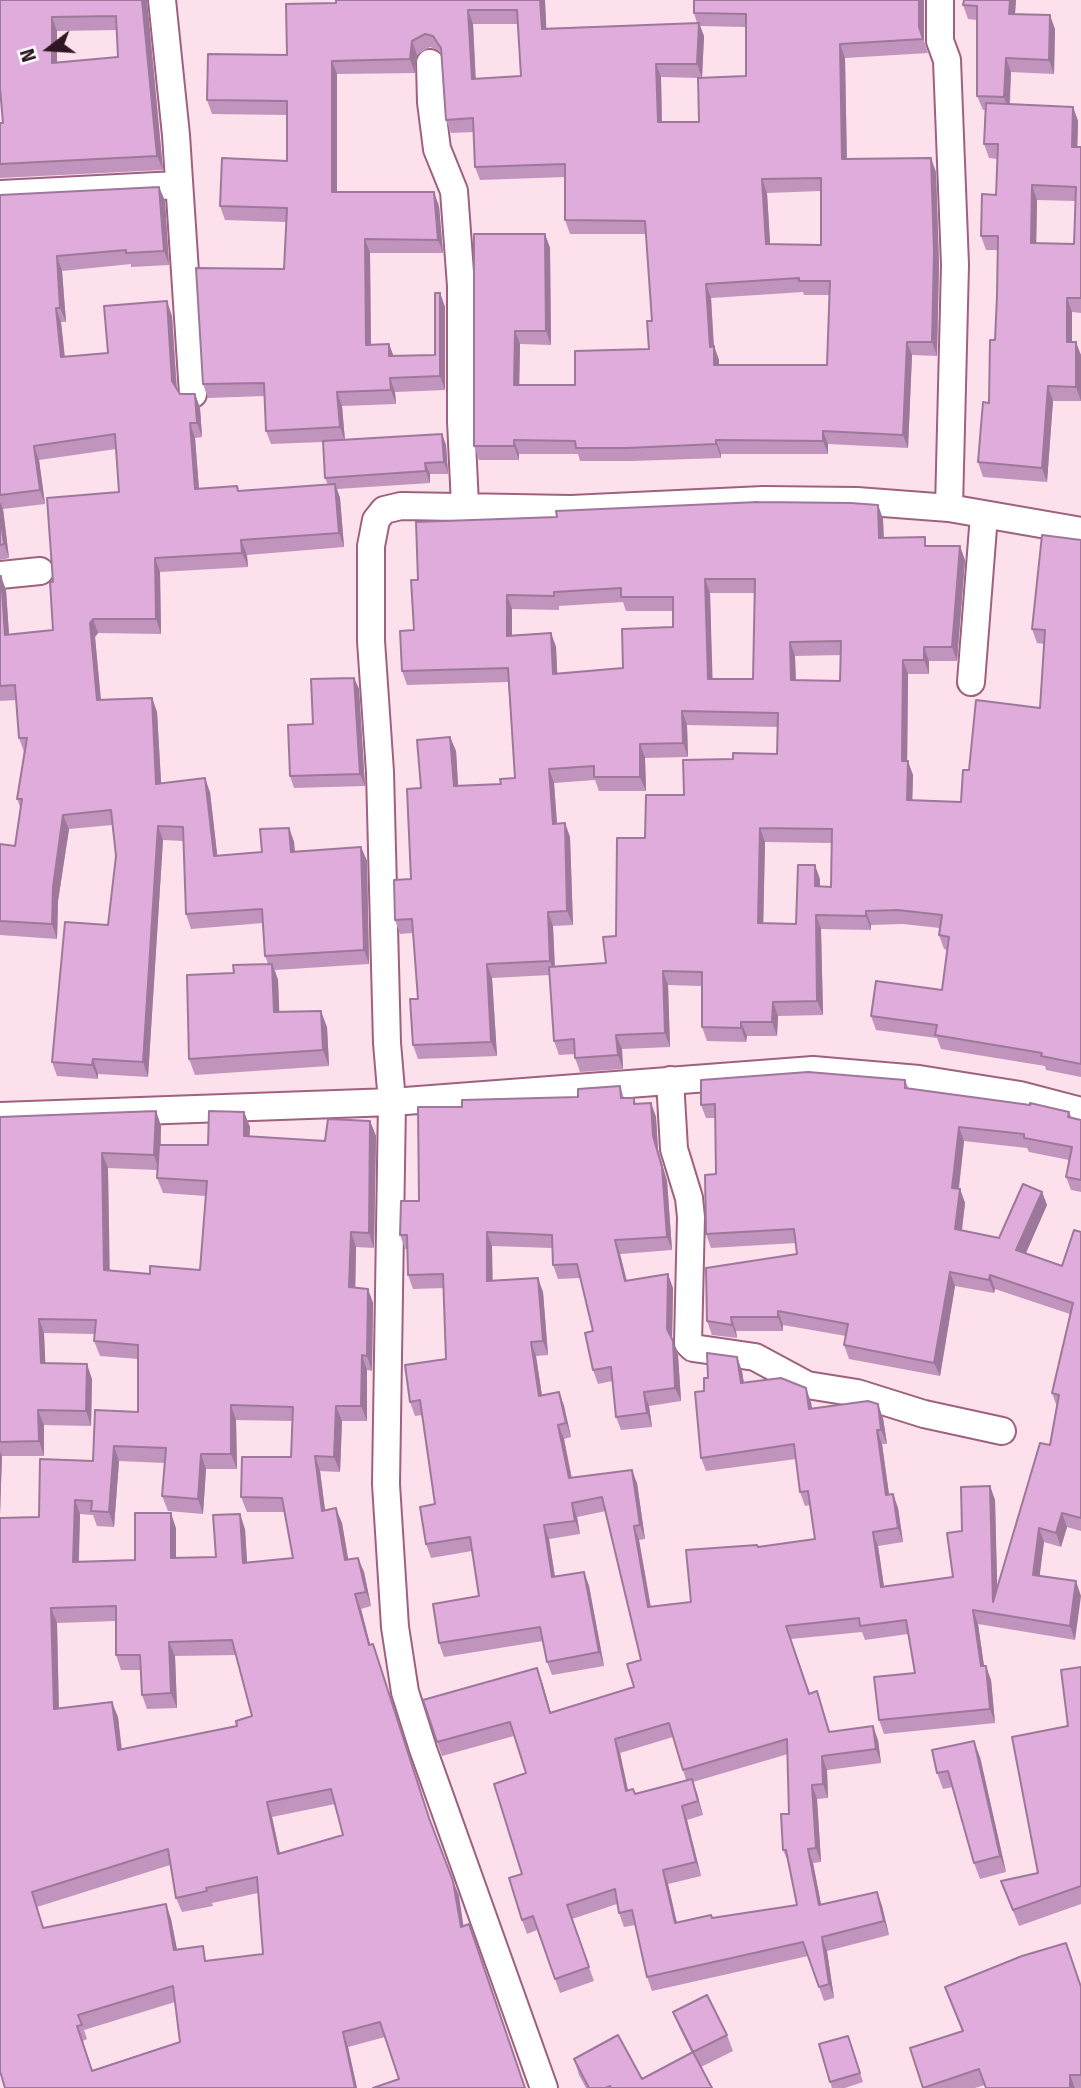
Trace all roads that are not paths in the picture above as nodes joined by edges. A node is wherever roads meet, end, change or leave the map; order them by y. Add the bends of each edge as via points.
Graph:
1 (162, 0) edge
2 (940, 0) edge
3 (430, 63) dead end
4 (177, 185) junction
5 (0, 194) edge
6 (193, 394) edge
7 (465, 505) junction
8 (949, 508) junction
9 (984, 515) junction
10 (1081, 531) edge
11 (40, 571) dead end
12 (0, 575) edge
13 (971, 682) dead end
14 (670, 1080) junction
15 (392, 1102) junction
16 (1081, 1111) edge
17 (0, 1116) edge
18 (1002, 1431) dead end
19 (544, 2088) edge

1 - 4 street
2 - 8 street via 940,41 947,60 955,265
3 - 7 street via 437,149 454,191 461,286
4 - 5 street
4 - 6 street
7 - 8 street via 571,509 763,499
7 - 15 street via 384,510 376,520 371,546 371,642
8 - 9 street
9 - 10 street
9 - 13 street
11 - 12 street
14 - 15 street
14 - 16 street via 813,1070 919,1079 1020,1095
14 - 18 street via 674,1149 691,1217 688,1343 698,1351 755,1357 807,1385 857,1393
15 - 17 street
15 - 19 street via 386,1484 403,1679 423,1749

